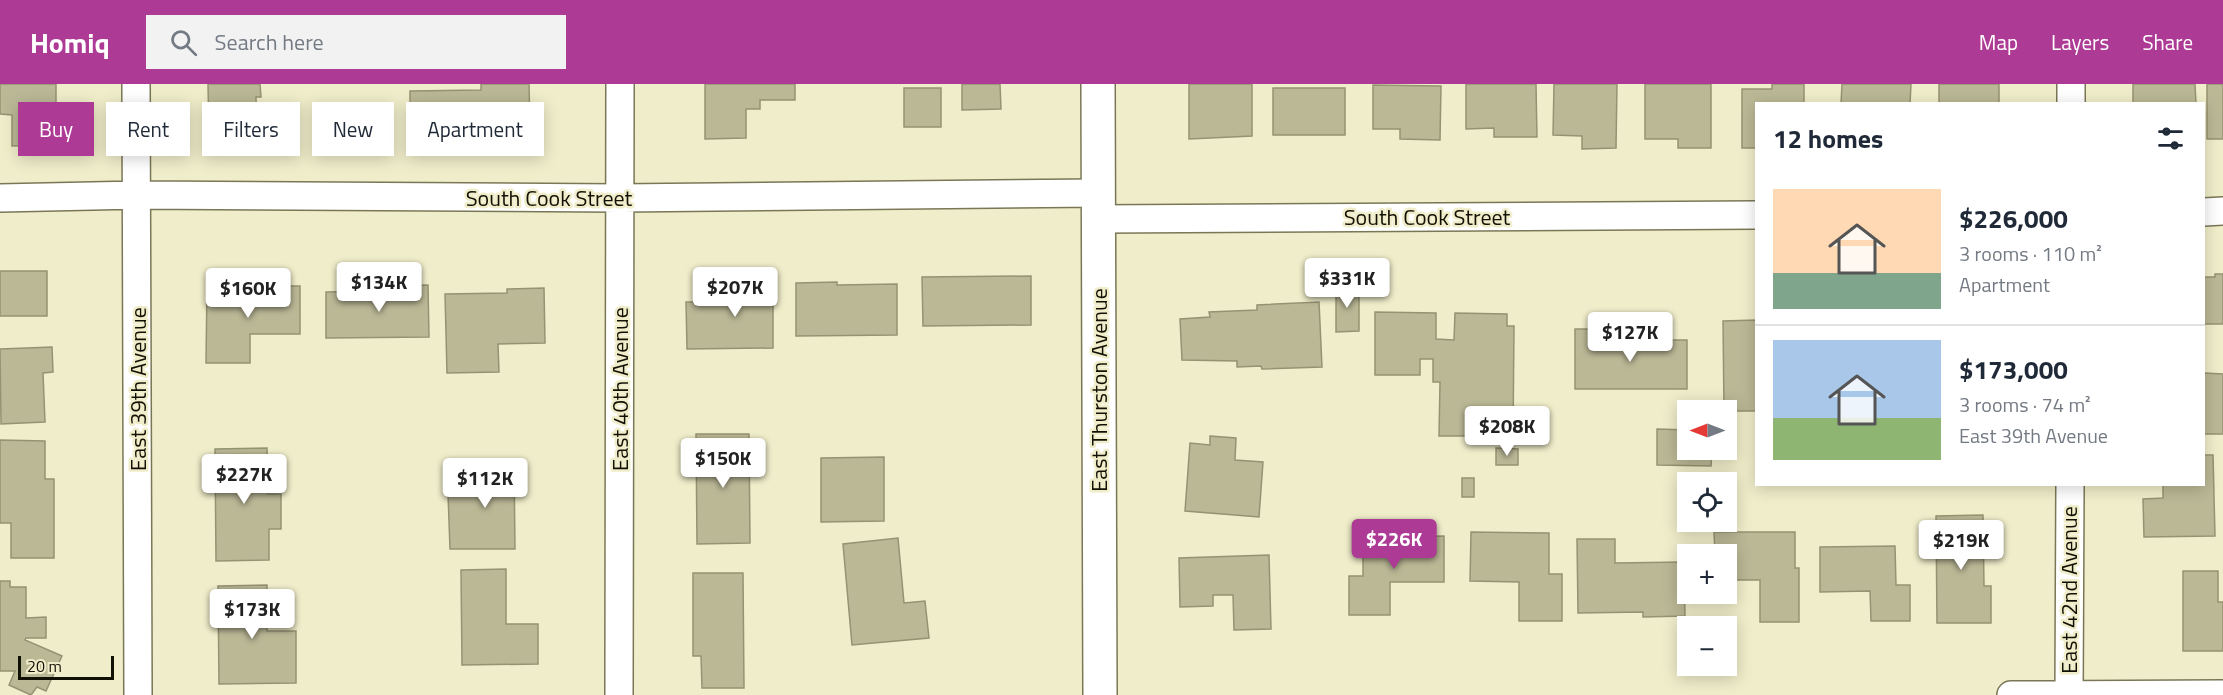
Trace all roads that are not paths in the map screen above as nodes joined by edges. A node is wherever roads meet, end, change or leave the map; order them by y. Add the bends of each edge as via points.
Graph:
1 (136, 84) edge
2 (620, 84) edge
3 (1098, 84) edge
4 (2071, 84) edge
5 (2072, 102) edge
6 (138, 195) junction
7 (0, 198) edge
8 (621, 198) junction
9 (1098, 206) junction
10 (2205, 212) edge
11 (2223, 212) edge
12 (1755, 215) edge
13 (2070, 486) edge
14 (2223, 694) edge
15 (138, 695) edge
16 (619, 695) edge
17 (1100, 695) edge
18 (2011, 695) edge
19 (2068, 695) edge

1 - 6 street, East 39th Avenue
2 - 8 street, East 40th Avenue
3 - 9 street, East Thurston Avenue
4 - 5 street
6 - 7 street, South Cook Street
6 - 8 street, South Cook Street
6 - 15 street, East 39th Avenue
8 - 9 street, South Cook Street
8 - 16 street, East 40th Avenue
9 - 12 street, South Cook Street
9 - 17 street, East Thurston Avenue
10 - 11 street
13 - 19 street, East 42nd Avenue
14 - 19 street
18 - 19 street

